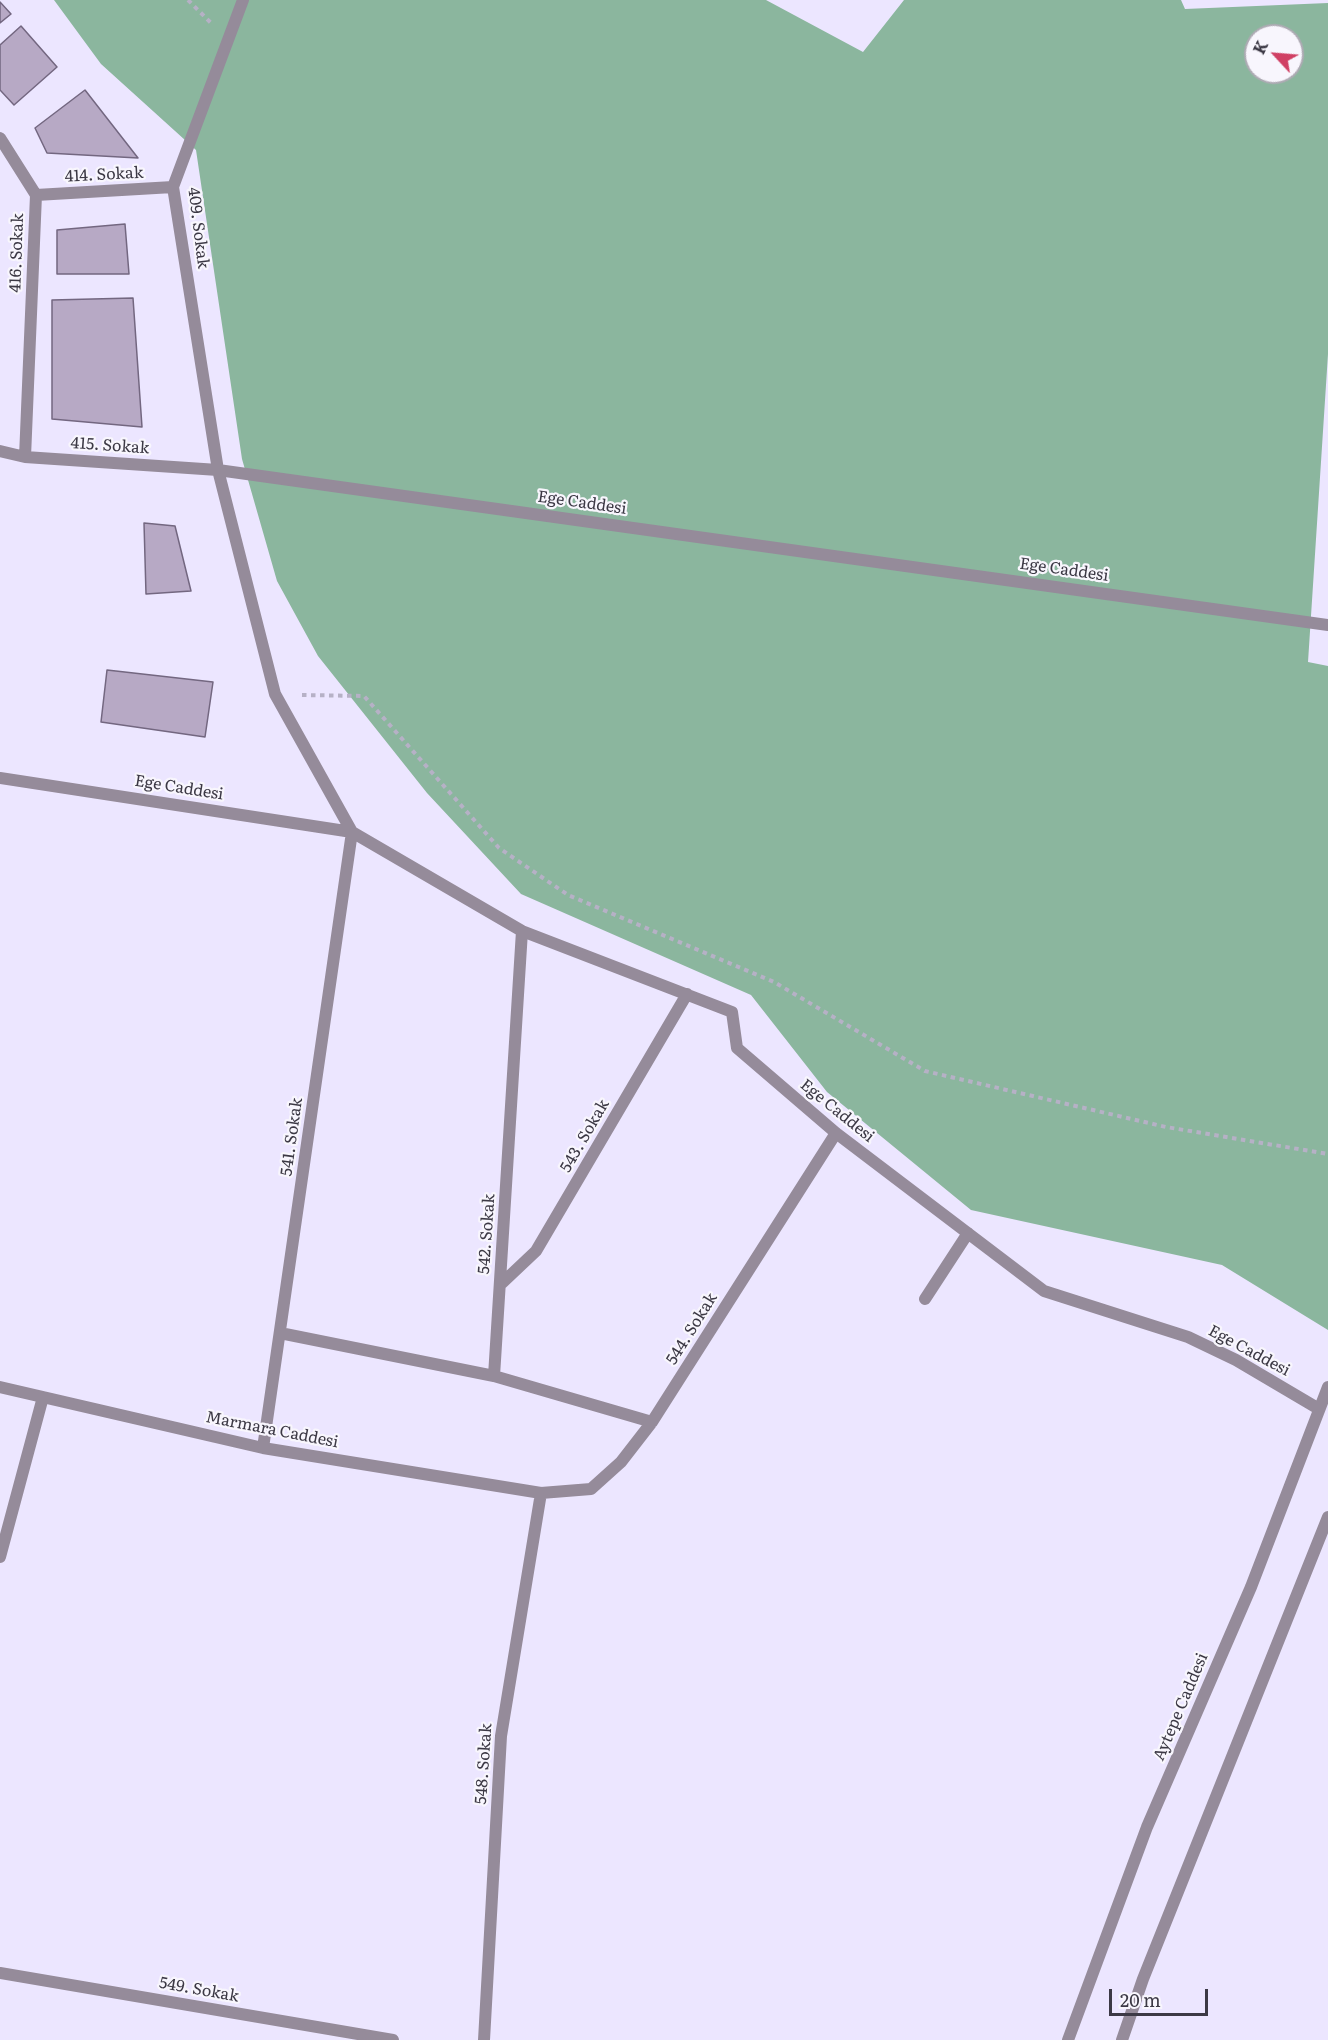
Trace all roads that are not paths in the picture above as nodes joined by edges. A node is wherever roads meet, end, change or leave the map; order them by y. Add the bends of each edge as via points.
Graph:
1 (243, 0) edge
2 (0, 138) edge
3 (173, 187) junction
4 (36, 195) junction
5 (0, 452) edge
6 (25, 457) junction
7 (218, 470) junction
8 (1328, 625) edge
9 (0, 778) edge
10 (352, 832) junction
11 (522, 931) junction
12 (687, 994) junction
13 (836, 1133) junction
14 (968, 1233) junction
15 (500, 1285) junction
16 (925, 1299) dead end
17 (280, 1333) junction
18 (494, 1376) junction
19 (0, 1387) edge
20 (1328, 1387) edge
21 (43, 1397) junction
22 (1319, 1409) junction
23 (652, 1422) junction
24 (263, 1448) junction
25 (541, 1493) junction
26 (1328, 1517) edge
27 (0, 1557) edge
28 (0, 1973) edge
29 (393, 2040) edge
30 (484, 2040) edge
31 (1068, 2040) edge
32 (1122, 2040) edge

1 - 3 street, 409. Sokak
2 - 4 street
3 - 4 street, 414. Sokak
3 - 7 street, 409. Sokak
4 - 6 street, 416. Sokak
5 - 6 street, 415. Sokak
6 - 7 street, 415. Sokak
7 - 8 street, Ege Caddesi
7 - 10 street via 275,694
9 - 10 street, Ege Caddesi
10 - 11 street, Ege Caddesi
10 - 17 street, 541. Sokak
11 - 12 street, Ege Caddesi
11 - 15 street, 542. Sokak
12 - 13 street, Ege Caddesi via 732,1012 737,1048
12 - 15 street, 543. Sokak via 536,1251
13 - 14 street, Ege Caddesi
13 - 23 street, 544. Sokak
14 - 16 street
14 - 22 street, Ege Caddesi via 1044,1291 1188,1337
15 - 18 street, 542. Sokak
17 - 18 street
17 - 24 street, 541. Sokak
18 - 23 street
19 - 21 street, Marmara Caddesi
20 - 22 street, Aytepe Caddesi
21 - 24 street, Marmara Caddesi
21 - 27 street
22 - 31 street, Aytepe Caddesi via 1251,1587 1147,1827
23 - 25 street, 544. Sokak via 621,1462 591,1489
24 - 25 street, Marmara Caddesi
25 - 30 street, 548. Sokak via 501,1736
26 - 32 street
28 - 29 street, 549. Sokak

